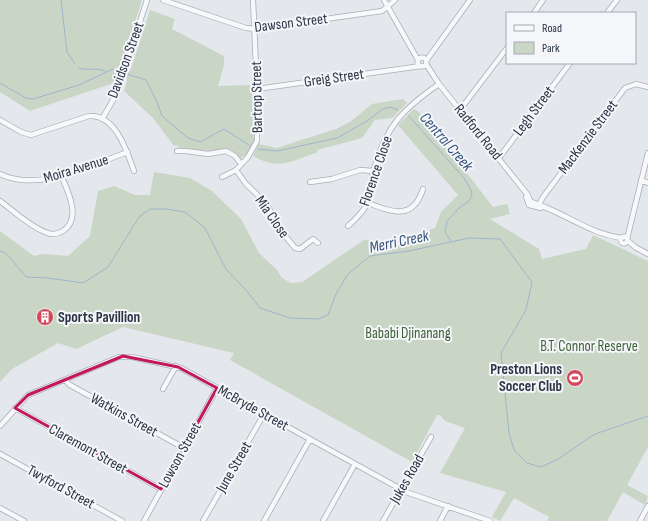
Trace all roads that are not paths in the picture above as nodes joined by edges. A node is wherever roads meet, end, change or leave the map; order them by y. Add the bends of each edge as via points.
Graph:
1 (147, 0) edge
2 (163, 0) edge
3 (253, 0) edge
4 (384, 0) edge
5 (395, 0) edge
6 (470, 0) edge
7 (543, 0) edge
8 (617, 0) edge
9 (388, 7) junction
10 (535, 12) edge
11 (608, 12) edge
12 (255, 29) junction
13 (506, 49) edge
14 (422, 62) junction
15 (569, 64) edge
16 (439, 84) junction
17 (648, 87) edge
18 (257, 89) junction
19 (460, 110) junction
20 (102, 119) junction
21 (0, 120) edge
22 (177, 151) dead end
23 (128, 152) junction
24 (648, 153) edge
25 (499, 158) junction
26 (241, 164) junction
27 (236, 170) junction
28 (134, 171) dead end
29 (374, 171) junction
30 (61, 175) junction
31 (1, 176) edge
32 (222, 177) dead end
33 (641, 180) junction
34 (310, 182) dead end
35 (648, 183) edge
36 (422, 188) dead end
37 (0, 201) edge
38 (368, 203) junction
39 (539, 206) junction
40 (348, 226) dead end
41 (624, 240) junction
42 (318, 243) dead end
43 (648, 254) edge
44 (176, 366) junction
45 (65, 380) junction
46 (217, 388) junction
47 (163, 389) dead end
48 (15, 408) junction
49 (264, 414) junction
50 (0, 426) edge
51 (431, 437) dead end
52 (310, 439) junction
53 (184, 448) junction
54 (0, 454) edge
55 (355, 464) junction
56 (161, 489) junction
57 (401, 489) junction
58 (448, 506) junction
59 (648, 506) edge
60 (0, 508) edge
61 (24, 521) edge
62 (122, 521) edge
63 (144, 521) edge
64 (203, 521) edge
65 (264, 521) edge
66 (323, 521) edge
67 (383, 521) edge
68 (440, 521) edge
69 (490, 521) edge
70 (640, 521) edge

1 - 20 street, Davidson Street via 116,95
2 - 12 street, Dawson Street
3 - 12 street, Bartrop Street
4 - 9 street, Radford Road
5 - 9 street, Dawson Street
6 - 14 street
7 - 10 street
8 - 11 street
9 - 12 street, Dawson Street via 382,11
9 - 14 street, Radford Road
12 - 18 street, Bartrop Street
13 - 19 street
14 - 16 street, Radford Road
14 - 18 street, Greig Street via 410,68
15 - 25 street, Legh Street
16 - 19 street, Radford Road
16 - 29 street, Florence Close via 398,117 384,142
17 - 39 street, MacKenzie Street via 636,84 625,88 543,197
18 - 26 street, Bartrop Street via 257,141
19 - 25 street, Radford Road
20 - 21 street via 89,116 31,135
20 - 23 street via 113,128
22 - 26 street via 208,154 226,151 235,156
23 - 28 street
23 - 30 street, Moira Avenue
24 - 33 street
25 - 39 street, Radford Road via 531,202
26 - 27 street, Bartrop Street
27 - 32 street, Bartrop Street
27 - 42 street, Mia Close via 265,202 282,232 295,248 300,249 313,238
29 - 34 street via 360,170 332,179
29 - 38 street, Florence Close
30 - 31 street, Moira Avenue via 31,181
30 - 37 street via 73,212 71,221 61,232 52,234 40,230
33 - 35 street
33 - 41 street
36 - 38 street via 417,202 402,212 388,211
38 - 40 street, Florence Close
39 - 41 street, Radford Road
41 - 43 street
44 - 45 street, McBryde Street via 123,356
44 - 46 street, McBryde Street
44 - 47 street
45 - 48 street, McBryde Street via 28,395
45 - 53 street, Watkins Street
46 - 49 street, McBryde Street
46 - 53 street, Lowson Street
48 - 50 street, McBryde Street
48 - 56 street, Claremont Street
49 - 52 street, McBryde Street
49 - 64 street, June Street
51 - 57 street, Jukes Road
52 - 55 street, McBryde Street
52 - 65 street
53 - 56 street, Lowson Street
54 - 62 street, Twyford Street
55 - 57 street, McBryde Street
55 - 66 street
56 - 63 street, Lowson Street
57 - 58 street, McBryde Street
57 - 67 street, Jukes Road
58 - 68 street
58 - 69 street, McBryde Street
59 - 70 street
60 - 61 street

